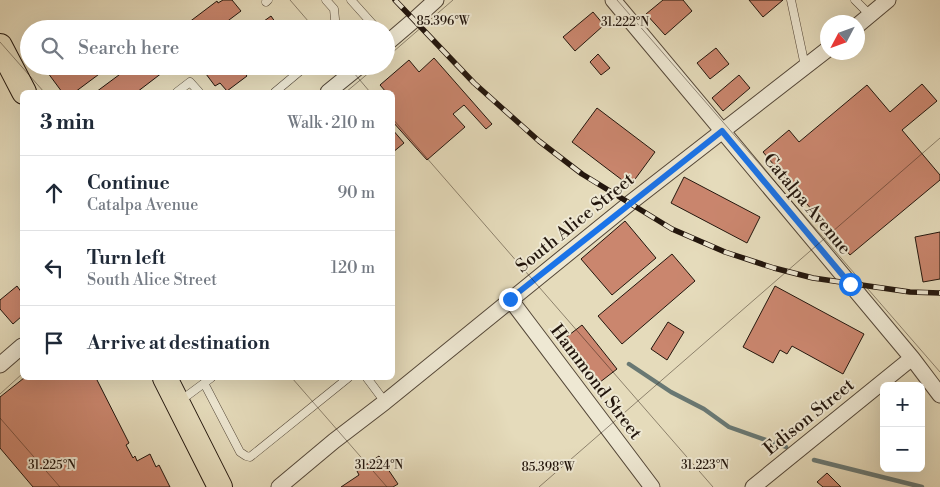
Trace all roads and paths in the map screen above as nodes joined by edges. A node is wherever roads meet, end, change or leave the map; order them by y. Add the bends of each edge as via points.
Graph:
1 (326, 0) edge
2 (351, 0) edge
3 (436, 0) edge
4 (613, 0) edge
5 (791, 0) edge
6 (855, 0) edge
7 (888, 0) edge
8 (870, 15) junction
9 (865, 19) edge
10 (335, 20) edge
11 (369, 20) edge
12 (395, 34) edge
13 (0, 46) edge
14 (820, 55) edge
15 (805, 67) junction
16 (295, 75) edge
17 (348, 75) edge
18 (23, 90) edge
19 (180, 90) edge
20 (197, 90) edge
21 (277, 90) edge
22 (330, 90) edge
23 (722, 131) junction
24 (510, 299) junction
25 (20, 348) edge
26 (912, 358) junction
27 (0, 365) edge
28 (166, 380) edge
29 (208, 380) edge
30 (346, 380) edge
31 (368, 380) edge
32 (204, 383) junction
33 (940, 395) edge
34 (385, 402) junction
35 (178, 403) junction
36 (220, 487) edge
37 (279, 487) edge
38 (652, 487) edge
39 (753, 487) edge

1 - 10 lane via 334,9
2 - 11 lane
3 - 12 street
4 - 23 street, Catalpa Avenue
5 - 15 lane
6 - 8 lane
7 - 8 street
8 - 9 street
13 - 18 main road
14 - 15 street, South Alice Street
15 - 23 street, South Alice Street
16 - 21 lane
17 - 22 street
19 - 20 lane via 190,82
23 - 24 street, South Alice Street
23 - 26 street, Catalpa Avenue
24 - 34 street, South Alice Street
24 - 38 street, Hammond Street
25 - 27 street
26 - 33 street, Catalpa Avenue
26 - 39 street, Edison Street
28 - 35 main road
29 - 32 lane
30 - 32 lane via 250,457 240,452
31 - 34 lane
32 - 35 lane
34 - 37 street, South Alice Street
35 - 36 main road

